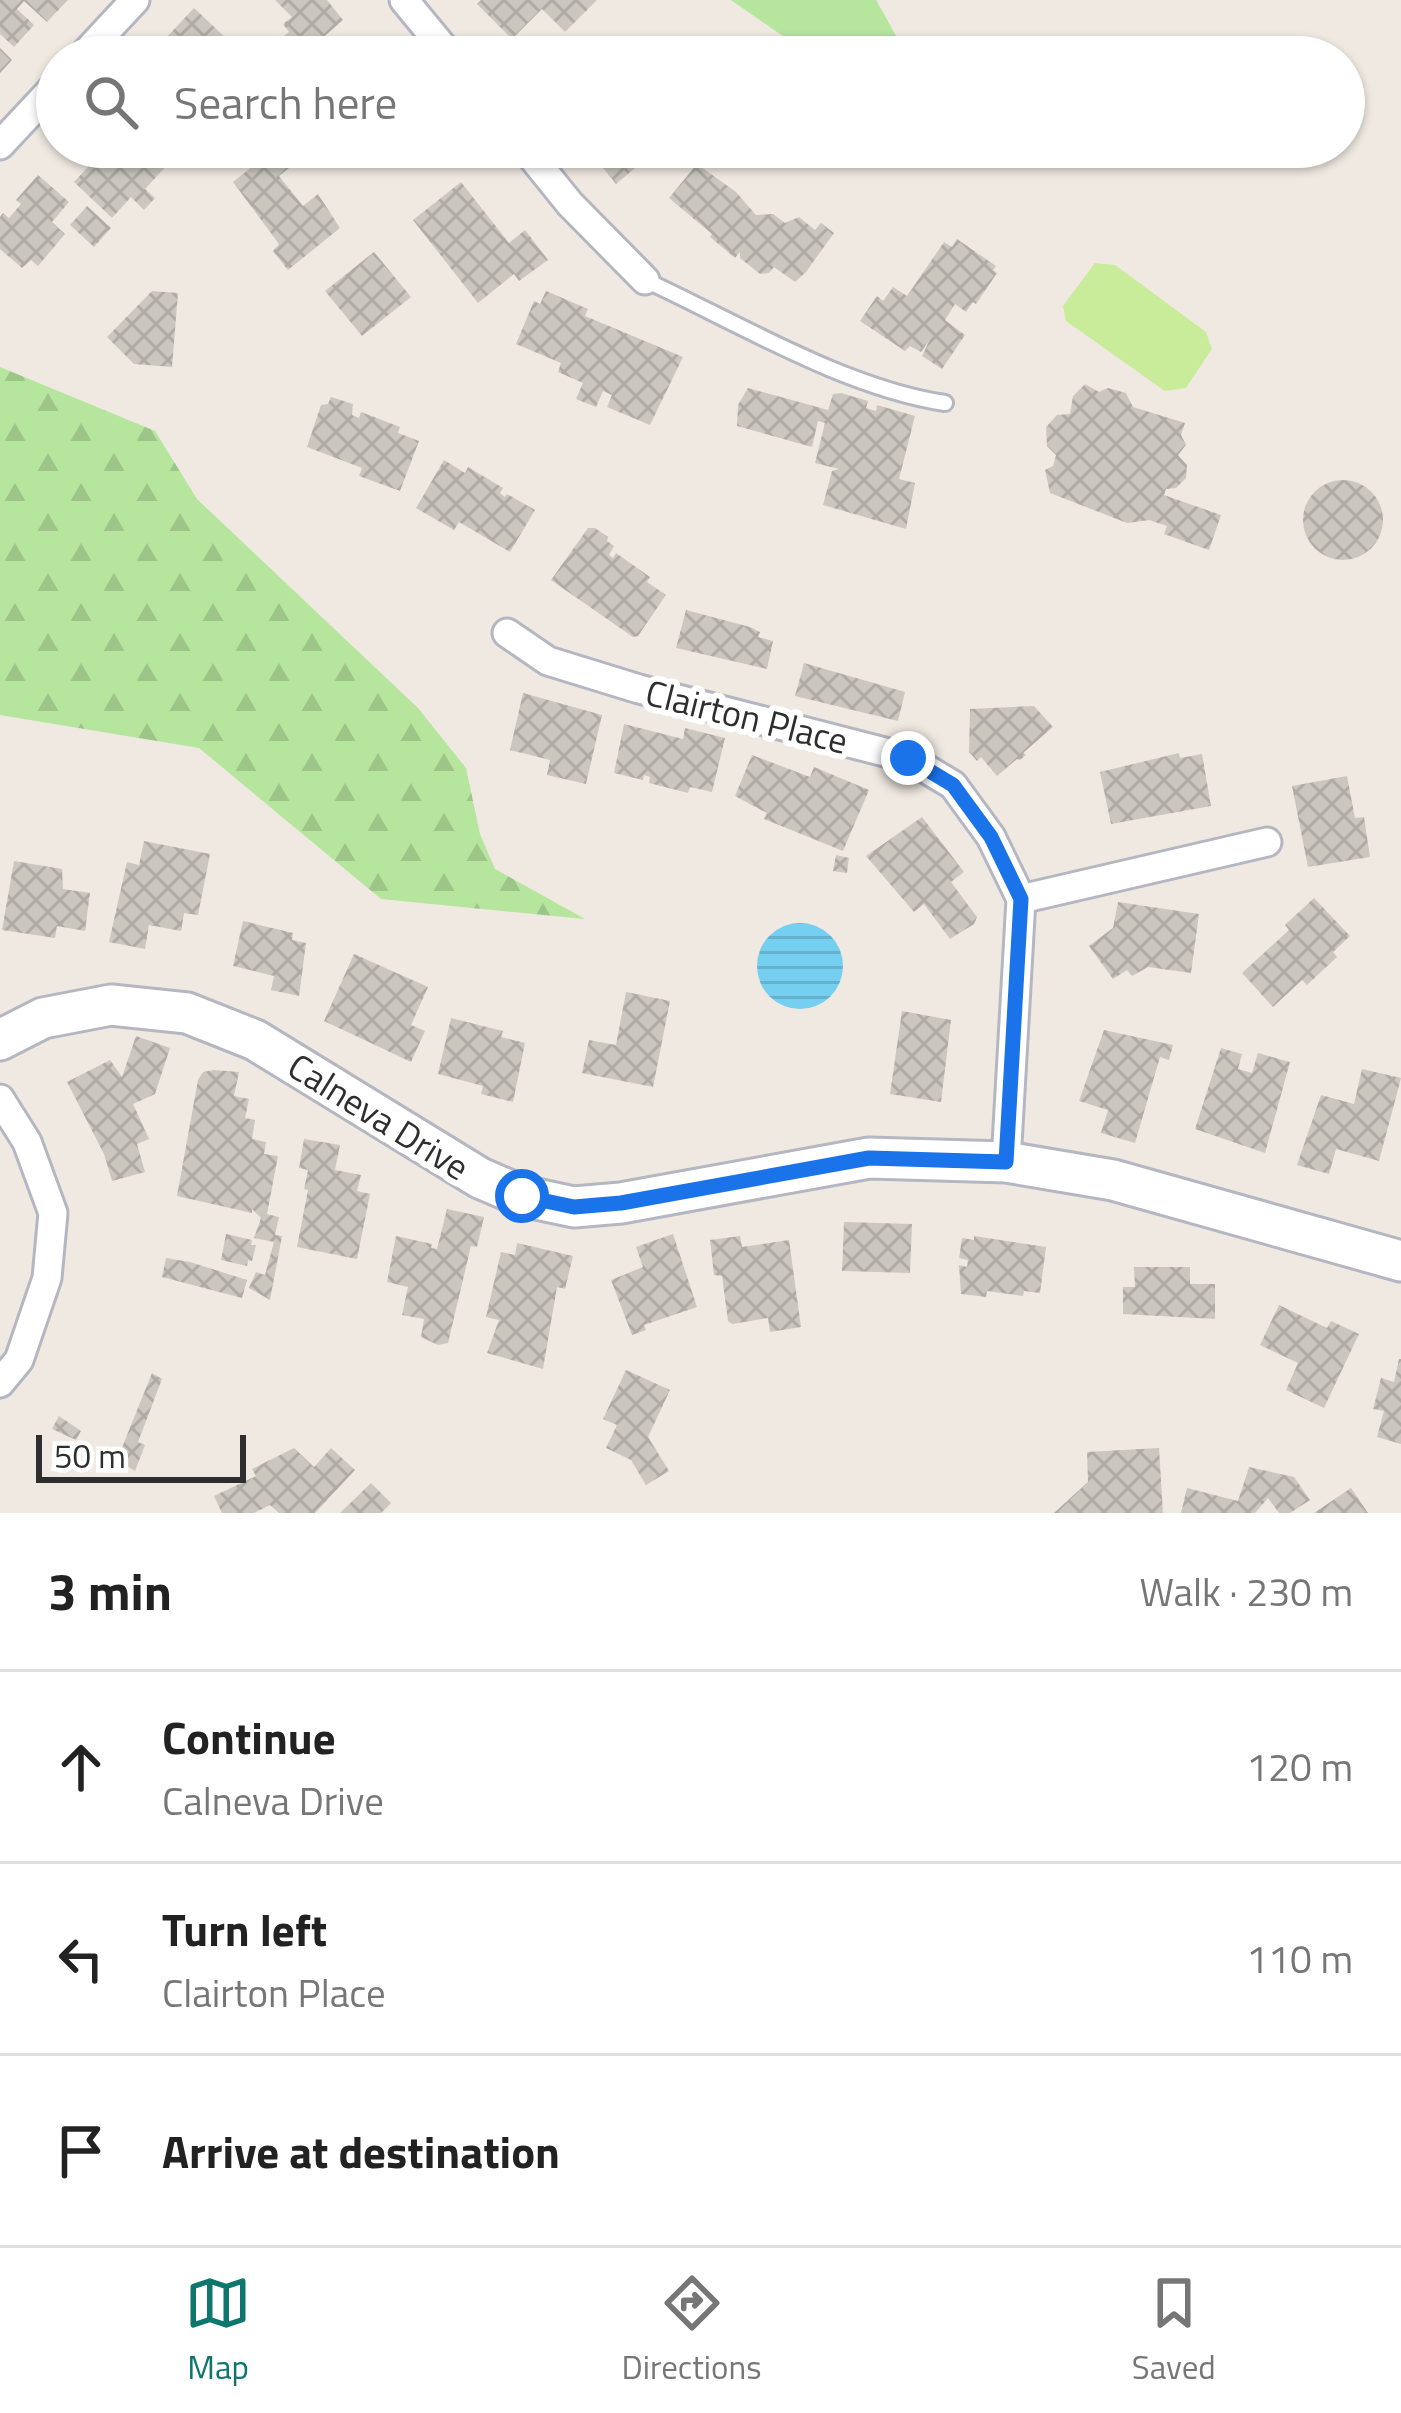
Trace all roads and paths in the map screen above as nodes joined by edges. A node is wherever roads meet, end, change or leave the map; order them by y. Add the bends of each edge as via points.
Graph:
1 (135, 0) edge
2 (404, 0) edge
3 (102, 36) edge
4 (434, 36) edge
5 (36, 106) edge
6 (0, 145) edge
7 (541, 168) edge
8 (645, 280) joint
9 (945, 403) dead end
10 (507, 633) dead end
11 (1267, 842) dead end
12 (1021, 899) junction
13 (0, 1040) edge
14 (0, 1099) edge
15 (1006, 1162) junction
16 (1401, 1261) edge
17 (0, 1383) edge

1 - 3 street
2 - 4 street
5 - 6 street
7 - 8 street
8 - 9 lane via 855,380
10 - 12 street, Clairton Place via 548,661 908,758 953,785
11 - 12 street
12 - 15 street, Clairton Place
13 - 15 main road, Calneva Drive via 43,1018 111,1005 188,1013 255,1040 480,1178 574,1207 869,1158
14 - 17 street via 27,1142 53,1213 47,1278 19,1360
15 - 16 main road, Calneva Drive via 1113,1180

